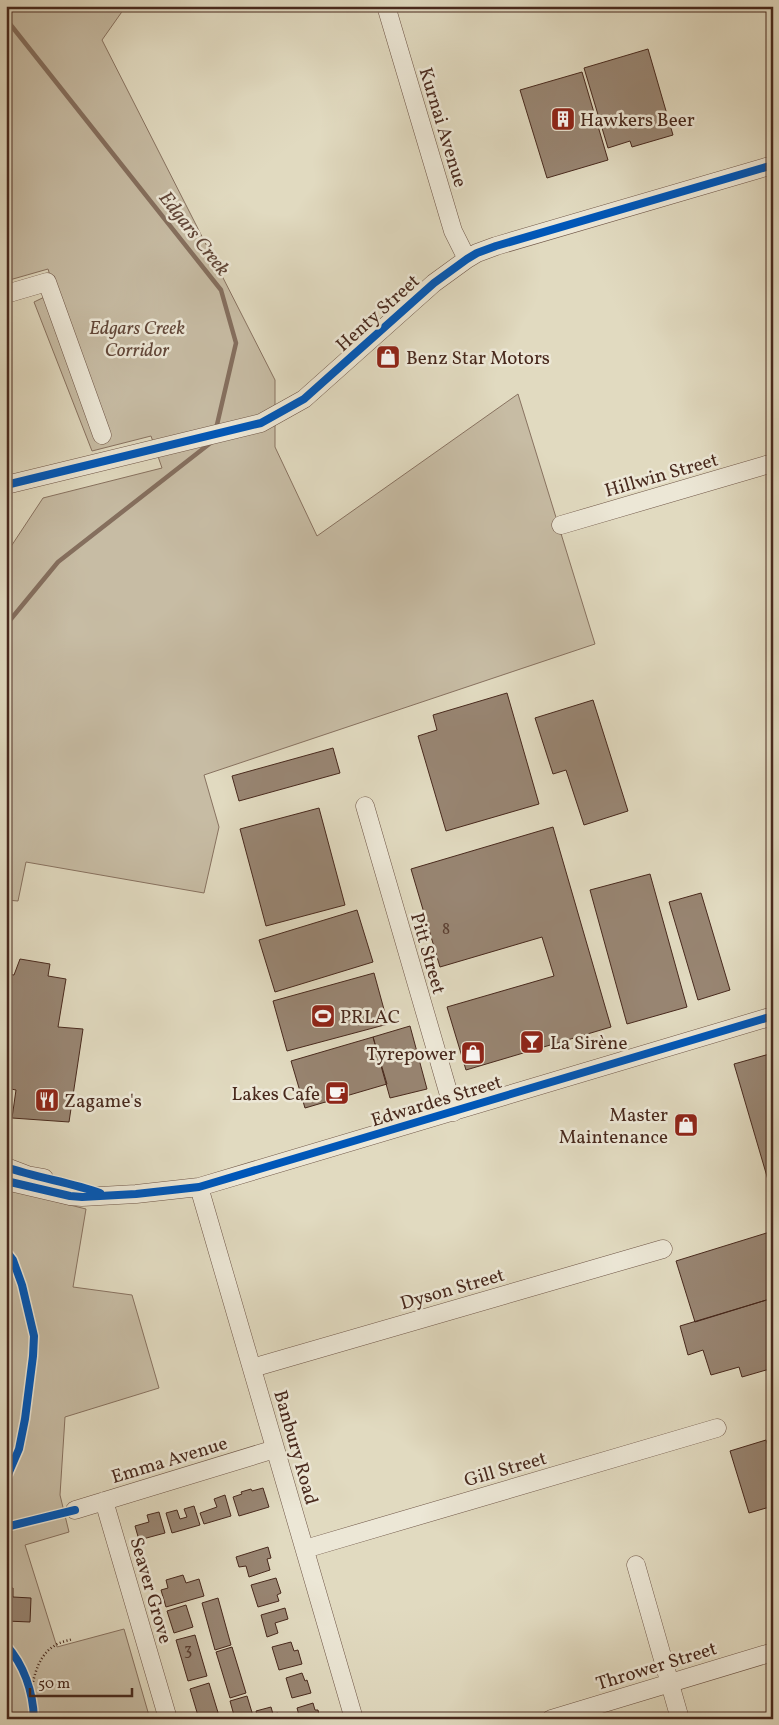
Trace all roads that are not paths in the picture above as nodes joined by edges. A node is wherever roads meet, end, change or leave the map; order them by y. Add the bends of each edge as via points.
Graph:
1 (386, 6) edge
2 (773, 165) edge
3 (468, 259) junction
4 (6, 294) edge
5 (102, 435) dead end
6 (773, 463) edge
7 (6, 485) edge
8 (560, 525) dead end
9 (365, 806) dead end
10 (773, 1016) edge
11 (454, 1112) junction
12 (6, 1167) edge
13 (6, 1181) edge
14 (199, 1187) junction
15 (105, 1195) junction
16 (663, 1249) dead end
17 (252, 1368) junction
18 (717, 1428) dead end
19 (275, 1449) junction
20 (104, 1501) junction
21 (75, 1510) dead end
22 (305, 1549) junction
23 (636, 1565) dead end
24 (773, 1652) edge
25 (669, 1683) junction
26 (168, 1719) edge
27 (354, 1719) edge
28 (551, 1719) edge
29 (680, 1719) edge

1 - 3 street, Kurnai Avenue via 453,231
2 - 3 street, Henty Street via 496,246
3 - 7 street, Henty Street via 403,309 304,399 261,423
4 - 5 street via 47,282
6 - 8 street, Hillwin Street
9 - 11 street, Pitt Street
10 - 11 street, Edwardes Street
11 - 14 street, Edwardes Street
12 - 15 street, Edwardes Street
13 - 15 street, Edwardes Street via 70,1196
14 - 15 street, Edwardes Street
14 - 17 street, Banbury Road
16 - 17 street, Dyson Street
17 - 19 street, Banbury Road
18 - 22 street, Gill Street
19 - 20 street, Emma Avenue
19 - 22 street, Banbury Road
20 - 21 street, Emma Avenue
20 - 26 street, Seaver Grove
22 - 27 street, Banbury Road
23 - 25 street
24 - 25 street, Thrower Street
25 - 28 street, Thrower Street
25 - 29 street

